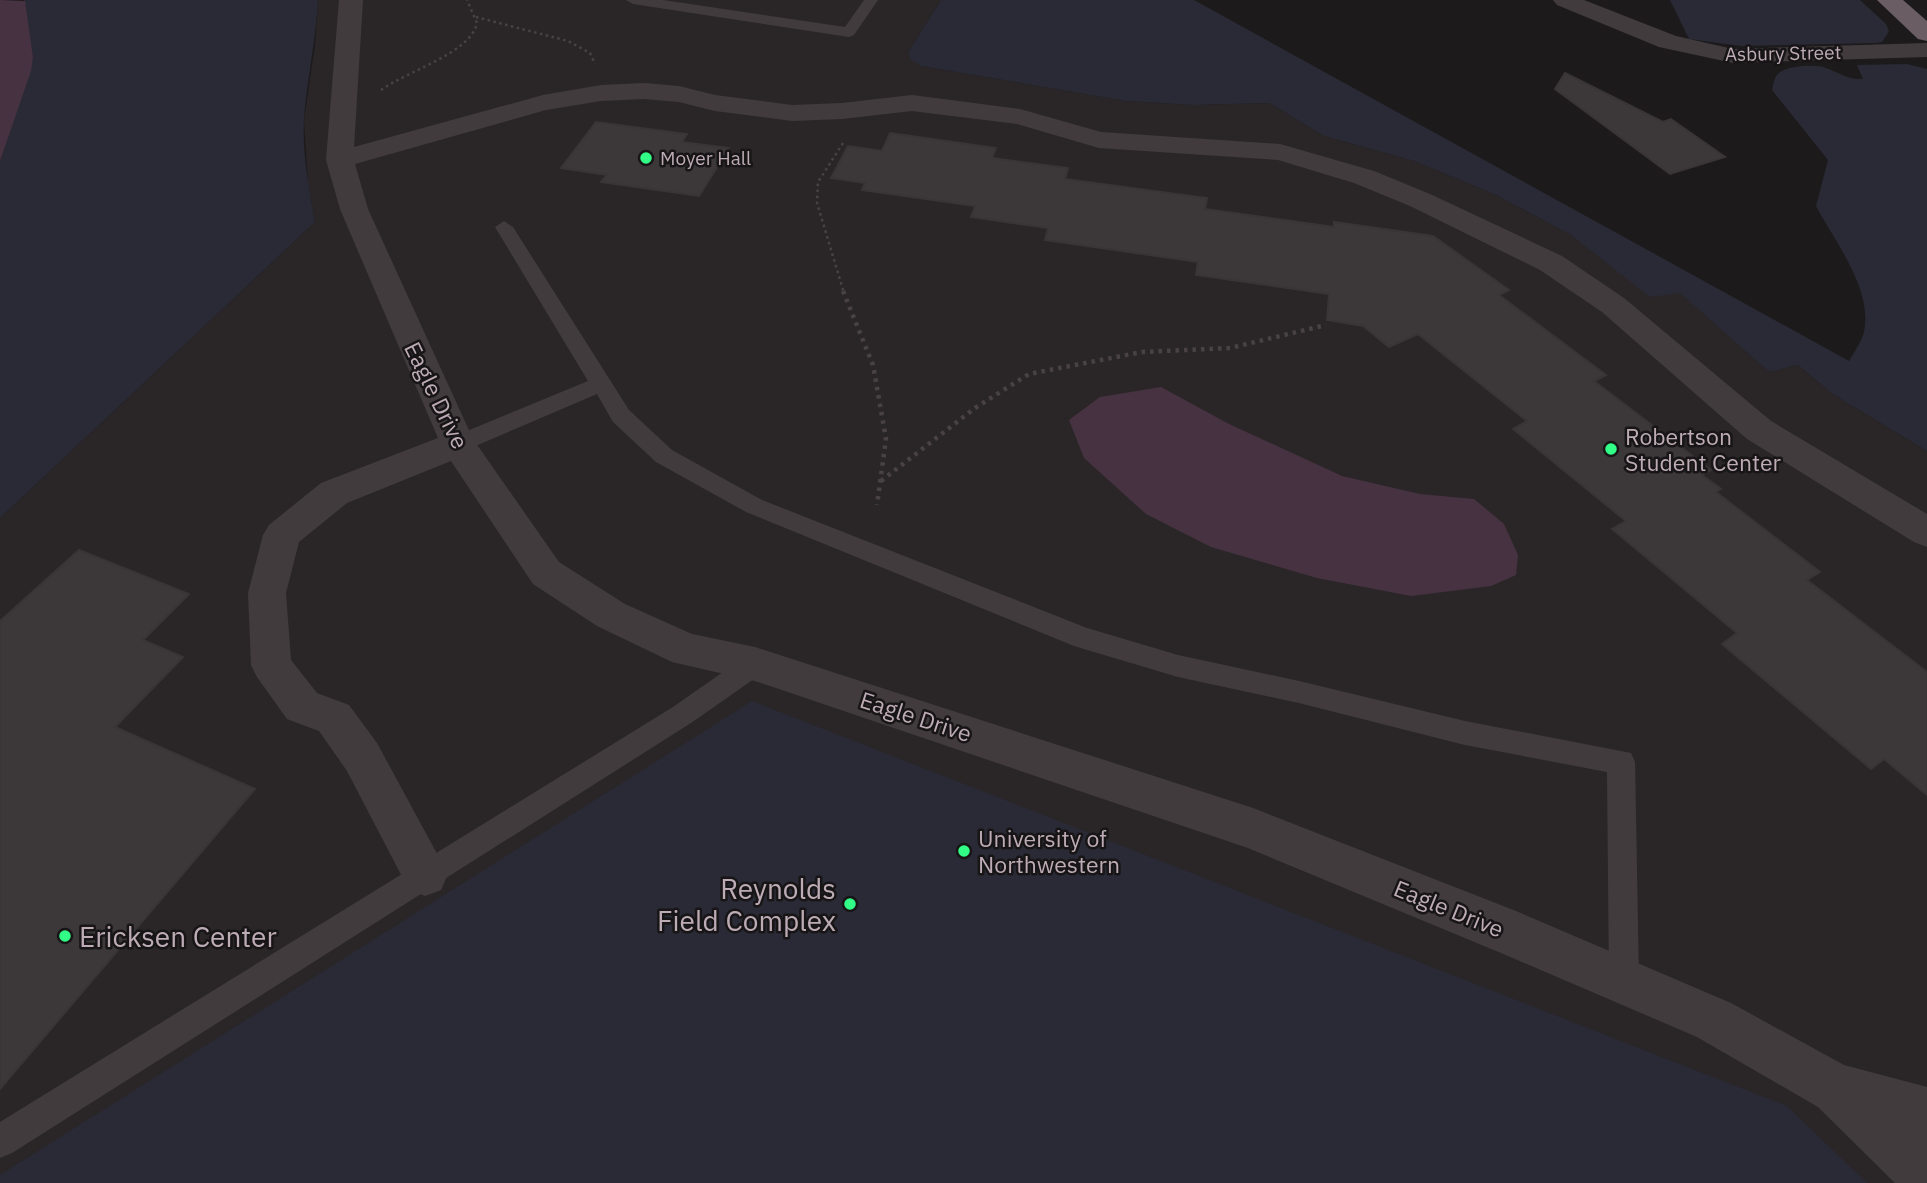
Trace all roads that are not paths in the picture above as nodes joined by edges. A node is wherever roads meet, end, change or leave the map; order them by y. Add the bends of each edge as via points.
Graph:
1 (633, 0) edge
2 (871, 0) edge
3 (1565, 0) edge
4 (1889, 0) edge
5 (362, 2) edge
6 (1927, 34) edge
7 (1927, 50) edge
8 (340, 160) junction
9 (504, 227) dead end
10 (601, 384) junction
11 (457, 444) junction
12 (1927, 532) edge
13 (755, 664) junction
14 (425, 873) junction
15 (1624, 981) junction
16 (1835, 1088) junction
17 (1927, 1113) edge
18 (0, 1141) edge
19 (1927, 1177) edge

1 - 2 lane via 849,32
3 - 7 street, Asbury Street via 1656,39 1733,56
4 - 6 highway
5 - 8 street, Eagle Drive via 350,31
8 - 11 street, Eagle Drive via 354,209
8 - 12 street via 543,103 601,93 644,92 792,113 912,103 960,107 1020,117 1099,140 1280,152 1364,177 1551,263 1612,305 1759,430
9 - 10 lane
10 - 11 lane
10 - 15 lane via 621,416 664,456 754,506 1083,638 1178,666 1465,733 1621,762
11 - 13 street, Eagle Drive via 546,573 611,615 686,650
11 - 14 street via 334,493 282,535 267,593 271,665 302,706 334,718 362,757
13 - 14 lane via 682,715
13 - 15 street, Eagle Drive via 1252,829
14 - 18 lane
15 - 16 street, Eagle Drive via 1714,1020
16 - 17 street, Eagle Drive
16 - 19 street, Eagle Drive

